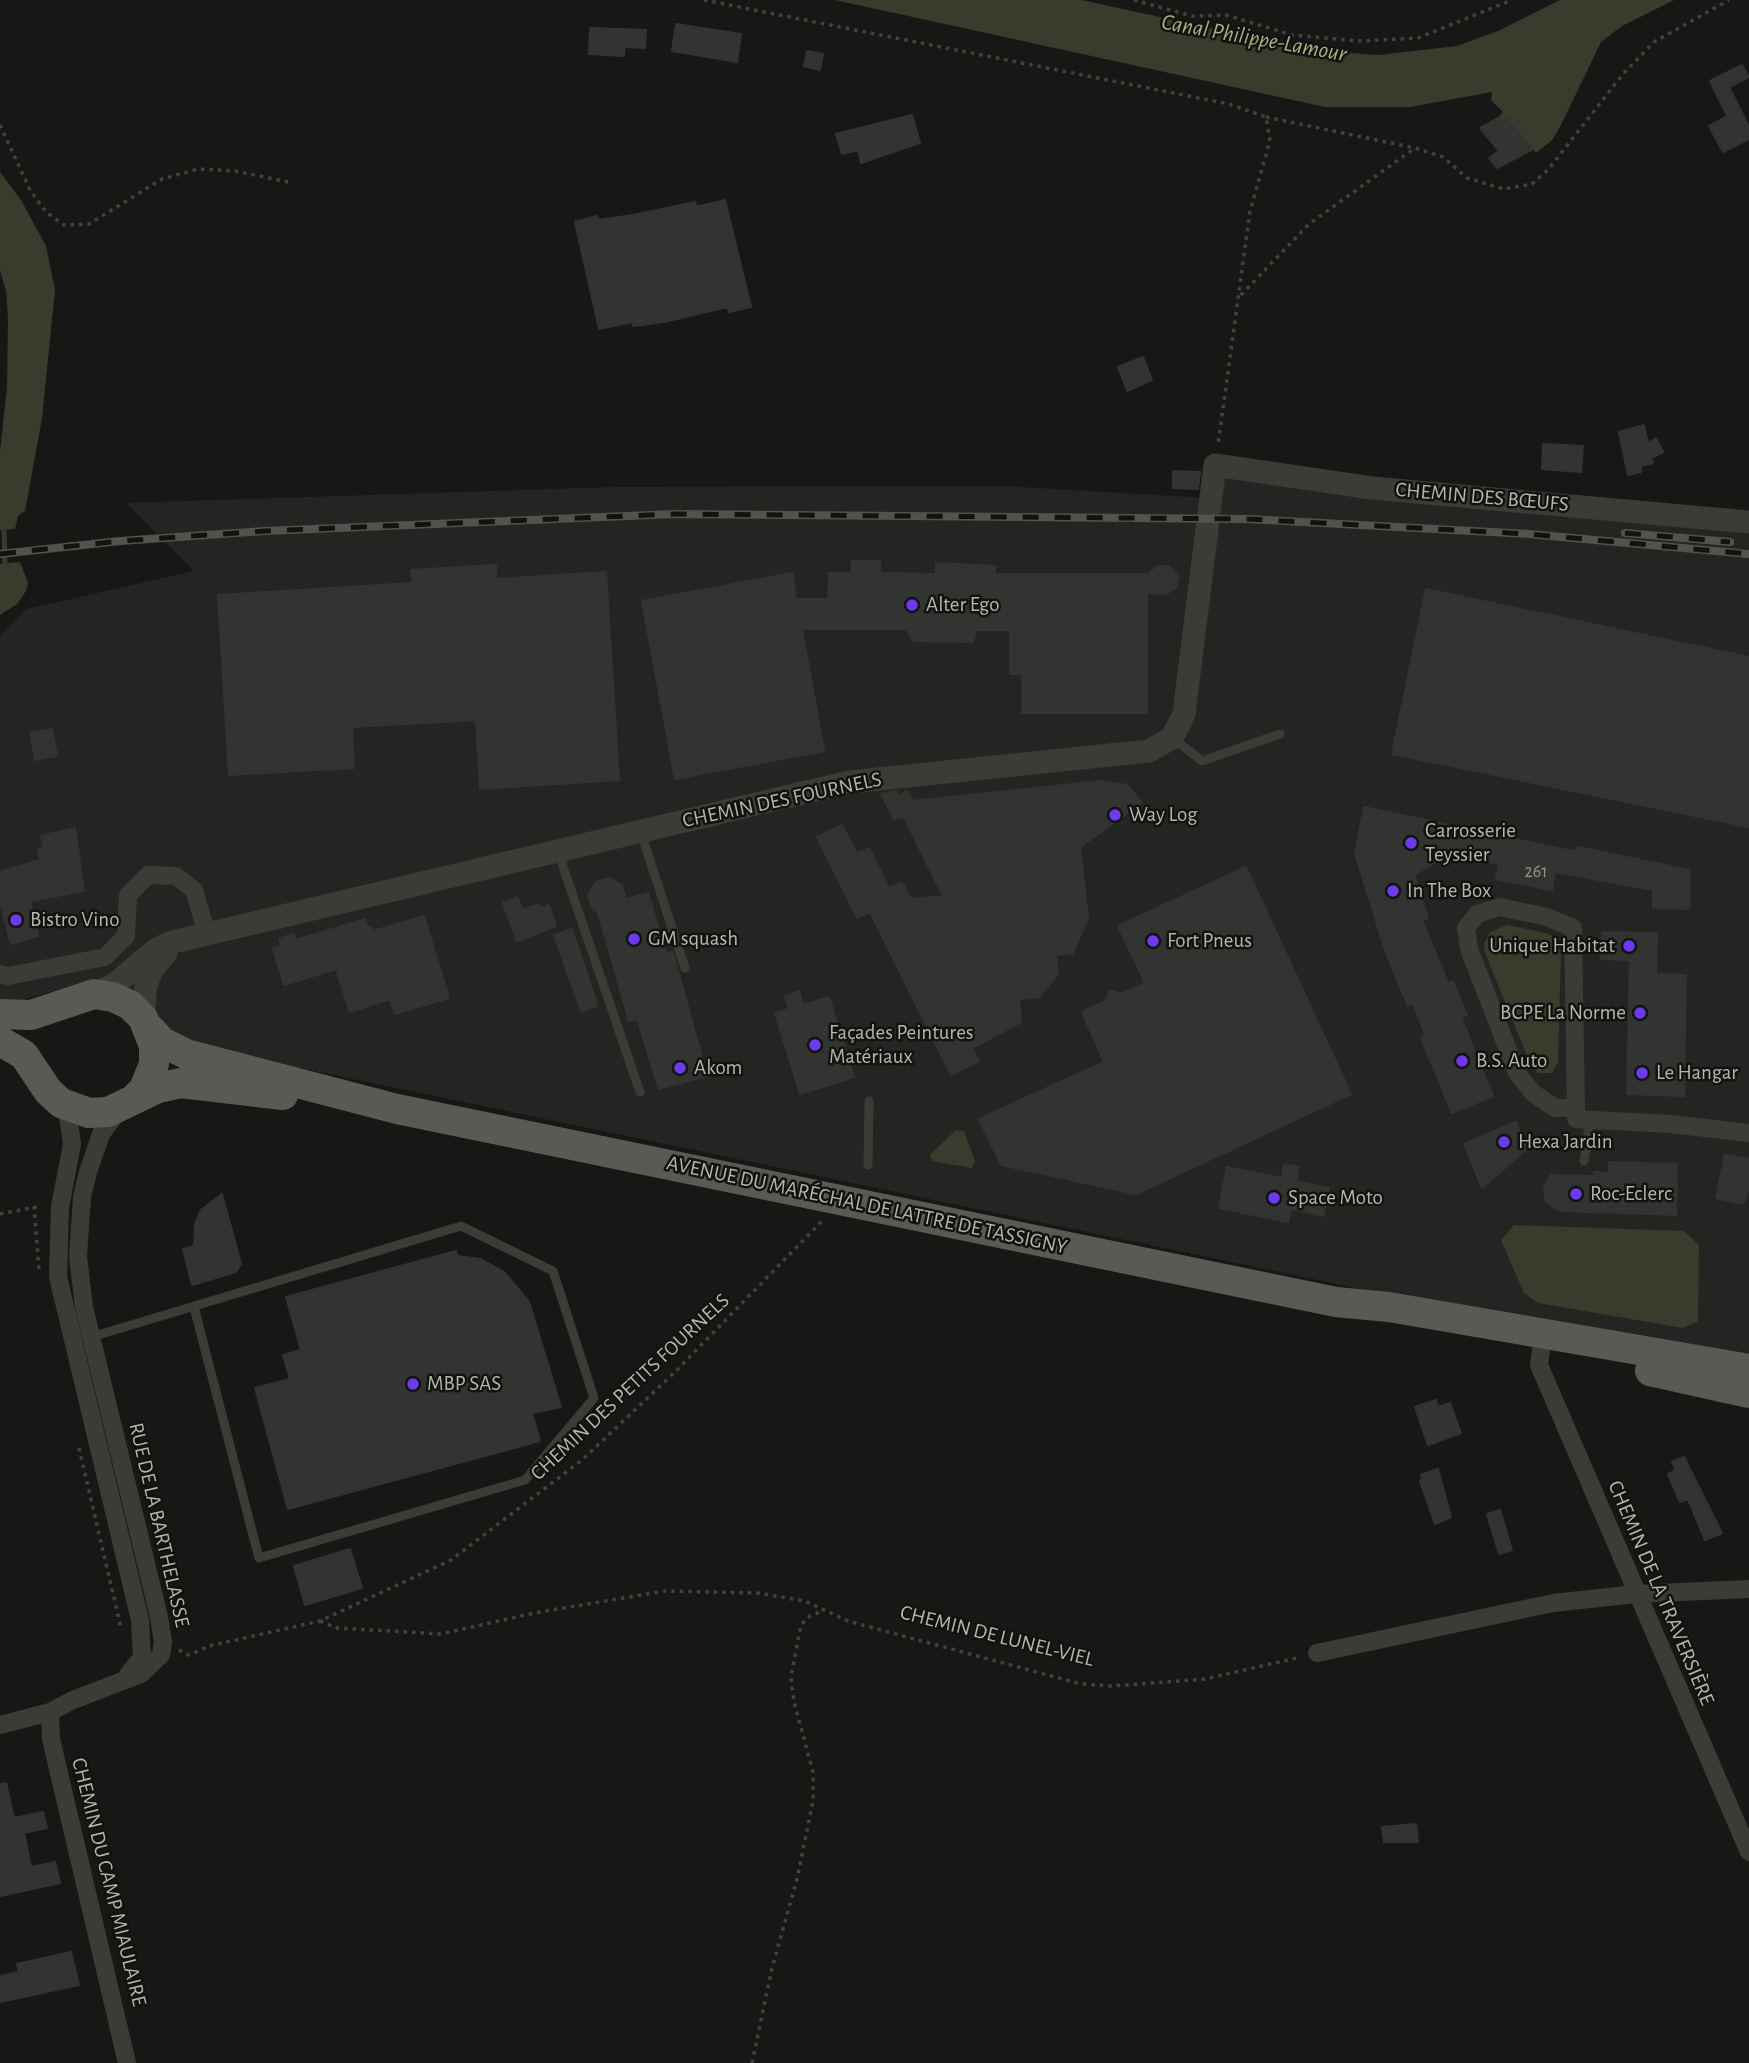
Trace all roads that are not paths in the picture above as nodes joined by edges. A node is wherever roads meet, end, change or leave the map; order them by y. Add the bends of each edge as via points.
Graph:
1 (1749, 522) edge
2 (1280, 734) dead end
3 (1172, 738) junction
4 (640, 831) junction
5 (558, 850) junction
6 (202, 935) junction
7 (685, 968) dead end
8 (0, 974) edge
9 (94, 994) junction
10 (55, 1009) junction
11 (0, 1014) edge
12 (147, 1023) junction
13 (0, 1041) edge
14 (40, 1077) junction
15 (640, 1093) dead end
16 (869, 1101) dead end
17 (61, 1103) junction
18 (127, 1104) junction
19 (1576, 1108) junction
20 (397, 1109) junction
21 (1590, 1120) junction
22 (1749, 1133) edge
23 (1584, 1161) dead end
24 (868, 1166) dead end
25 (1336, 1302) junction
26 (194, 1307) junction
27 (91, 1337) junction
28 (72, 1343) junction
29 (1541, 1350) junction
30 (1749, 1369) edge
31 (1749, 1393) edge
32 (1749, 1588) edge
33 (1636, 1594) junction
34 (1317, 1653) road end
35 (122, 1682) junction
36 (50, 1712) junction
37 (0, 1725) edge
38 (1749, 1852) edge
39 (127, 2063) edge

1 - 3 street, CHEMIN DES BŒUFS via 1371,488 1215,464 1184,714
2 - 3 lane via 1202,761
3 - 4 street, CHEMIN DES FOURNELS via 1149,751 849,782
4 - 5 street, CHEMIN DES FOURNELS
4 - 7 lane
5 - 6 street, CHEMIN DES FOURNELS
5 - 15 lane
6 - 8 street via 194,890 176,876 148,875 128,895 125,936 105,957
6 - 9 street, CHEMIN DES FOURNELS via 155,950 115,984
6 - 12 street, CHEMIN DES FOURNELS via 171,949 152,970 143,996
9 - 10 main road via 71,999
9 - 12 main road via 130,1005
10 - 11 main road via 31,1015
10 - 14 main road via 36,1043
12 - 18 main road via 155,1046 154,1064 144,1089
12 - 20 main road, AVENUE DU MARÉCHAL DE LATTRE DE TASSIGNY via 162,1042 187,1054
13 - 14 main road via 24,1055
14 - 17 main road
16 - 24 lane
17 - 18 main road via 89,1113
17 - 28 street, RUE DE LA BARTHELASSE via 72,1144 60,1207 58,1277
18 - 20 main road, AVENUE DU MARÉCHAL DE LATTRE DE TASSIGNY via 158,1088 181,1083
18 - 27 street, RUE DE LA BARTHELASSE via 102,1134 82,1197 78,1256
19 - 19 street via 1573,928 1500,907 1477,914 1466,928 1469,949 1517,1073 1533,1093 1555,1108
19 - 21 street via 1576,1119
20 - 25 main road, AVENUE DU MARÉCHAL DE LATTRE DE TASSIGNY
21 - 22 street
21 - 23 lane
25 - 29 main road, AVENUE DU MARÉCHAL DE LATTRE DE TASSIGNY via 1376,1319
25 - 30 main road, AVENUE DU MARÉCHAL DE LATTRE DE TASSIGNY via 1389,1307
26 - 26 lane via 461,1226 553,1271 594,1398 525,1480 259,1558
26 - 27 lane
27 - 28 lane
27 - 35 street, RUE DE LA BARTHELASSE via 163,1642 155,1663
28 - 35 street, RUE DE LA BARTHELASSE via 140,1620 142,1657
29 - 31 main road, AVENUE DU MARÉCHAL DE LATTRE DE TASSIGNY
29 - 33 street, CHEMIN DE LA TRAVERSIÈRE via 1539,1365
32 - 33 street
33 - 34 street via 1488,1615
33 - 38 street, CHEMIN DE LA TRAVERSIÈRE
35 - 36 street
36 - 37 street
36 - 39 street, CHEMIN DU CAMP MIAULAIRE via 51,1740

